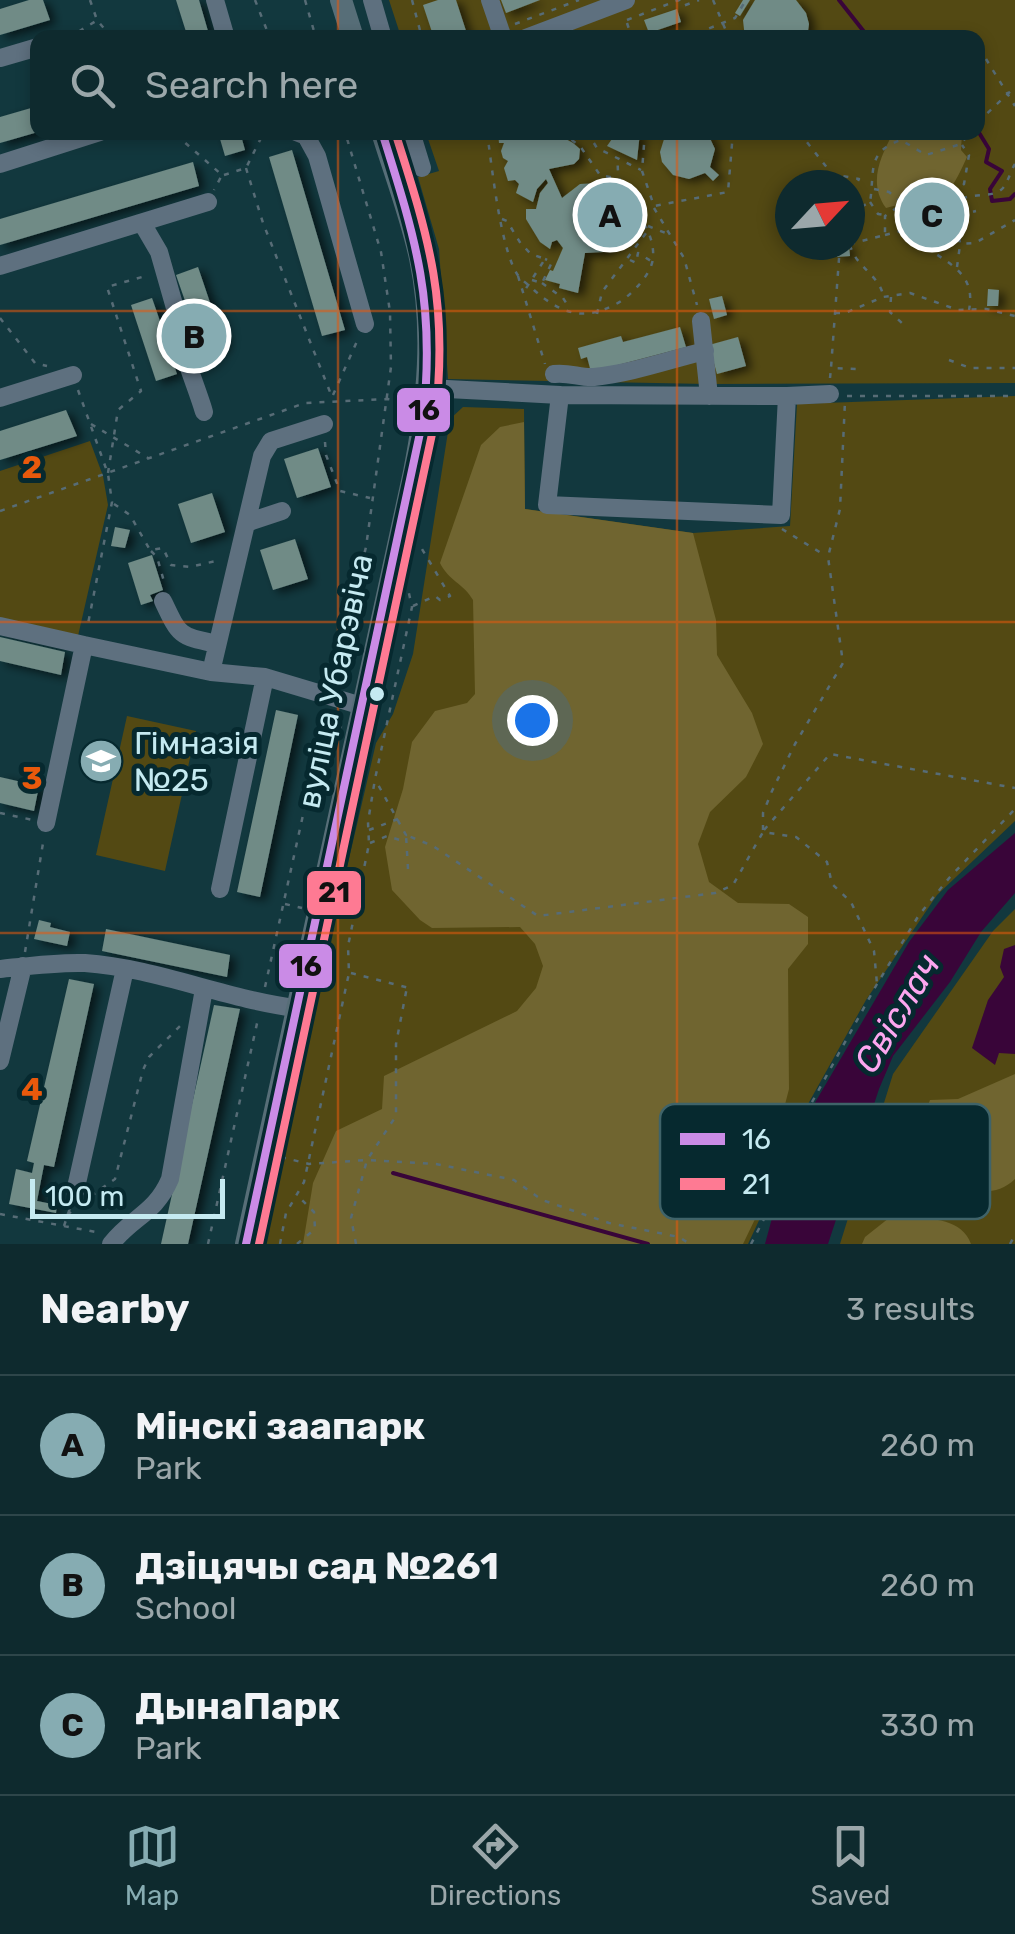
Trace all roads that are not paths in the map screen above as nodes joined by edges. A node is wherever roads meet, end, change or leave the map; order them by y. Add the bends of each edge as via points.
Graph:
1 (215, 0) edge
2 (341, 0) edge
3 (372, 0) edge
4 (490, 0) edge
5 (626, 0) edge
6 (224, 30) edge
7 (350, 30) edge
8 (381, 30) edge
9 (500, 30) edge
10 (547, 30) edge
11 (30, 49) edge
12 (0, 58) edge
13 (75, 140) edge
14 (308, 140) edge
15 (384, 140) edge
16 (413, 140) edge
17 (0, 164) edge
18 (422, 168) dead end
19 (208, 202) road end
20 (142, 223) junction
21 (0, 266) edge
22 (701, 322) road end
23 (365, 324) road end
24 (705, 351) junction
25 (73, 374) road end
26 (421, 395) junction
27 (555, 395) junction
28 (837, 395) road end
29 (709, 396) junction
30 (787, 396) junction
31 (0, 398) edge
32 (204, 412) dead end
33 (324, 424) road end
34 (282, 512) dead end
35 (249, 522) junction
36 (163, 601) road end
37 (0, 626) edge
38 (217, 644) junction
39 (84, 645) junction
40 (211, 672) junction
41 (265, 677) junction
42 (362, 706) junction
43 (46, 823) road end
44 (220, 888) dead end
45 (22, 966) junction
46 (0, 969) edge
47 (124, 969) junction
48 (202, 998) junction
49 (296, 1008) junction
50 (0, 1061) edge
51 (75, 1192) road end
52 (115, 1240) edge
53 (246, 1244) edge

1 - 6 lane
2 - 7 main road
3 - 8 lane
4 - 9 lane
5 - 10 lane
11 - 12 lane
13 - 17 lane
14 - 23 lane
15 - 26 main road, вуліца Убарэвіча via 420,256 428,336
16 - 18 lane
19 - 20 lane
20 - 21 lane
20 - 32 lane via 160,252 179,340
22 - 24 lane
24 - 27 lane via 588,378 550,370
24 - 29 lane
25 - 31 lane
26 - 27 lane
26 - 42 main road, вуліца Убарэвіча via 414,472
27 - 29 lane
27 - 30 lane via 547,505 781,516
28 - 30 lane
29 - 30 lane
33 - 35 lane via 271,441
34 - 35 lane
35 - 38 lane
36 - 38 lane via 185,638
37 - 39 lane
38 - 40 lane
39 - 40 lane
39 - 43 lane
40 - 41 lane
41 - 42 lane
41 - 44 lane
42 - 49 main road, вуліца Убарэвіча
45 - 46 lane
45 - 47 lane
45 - 50 lane
47 - 48 lane
47 - 51 lane
48 - 49 lane
48 - 52 lane via 170,1179 160,1201
49 - 53 main road, вуліца Убарэвіча

